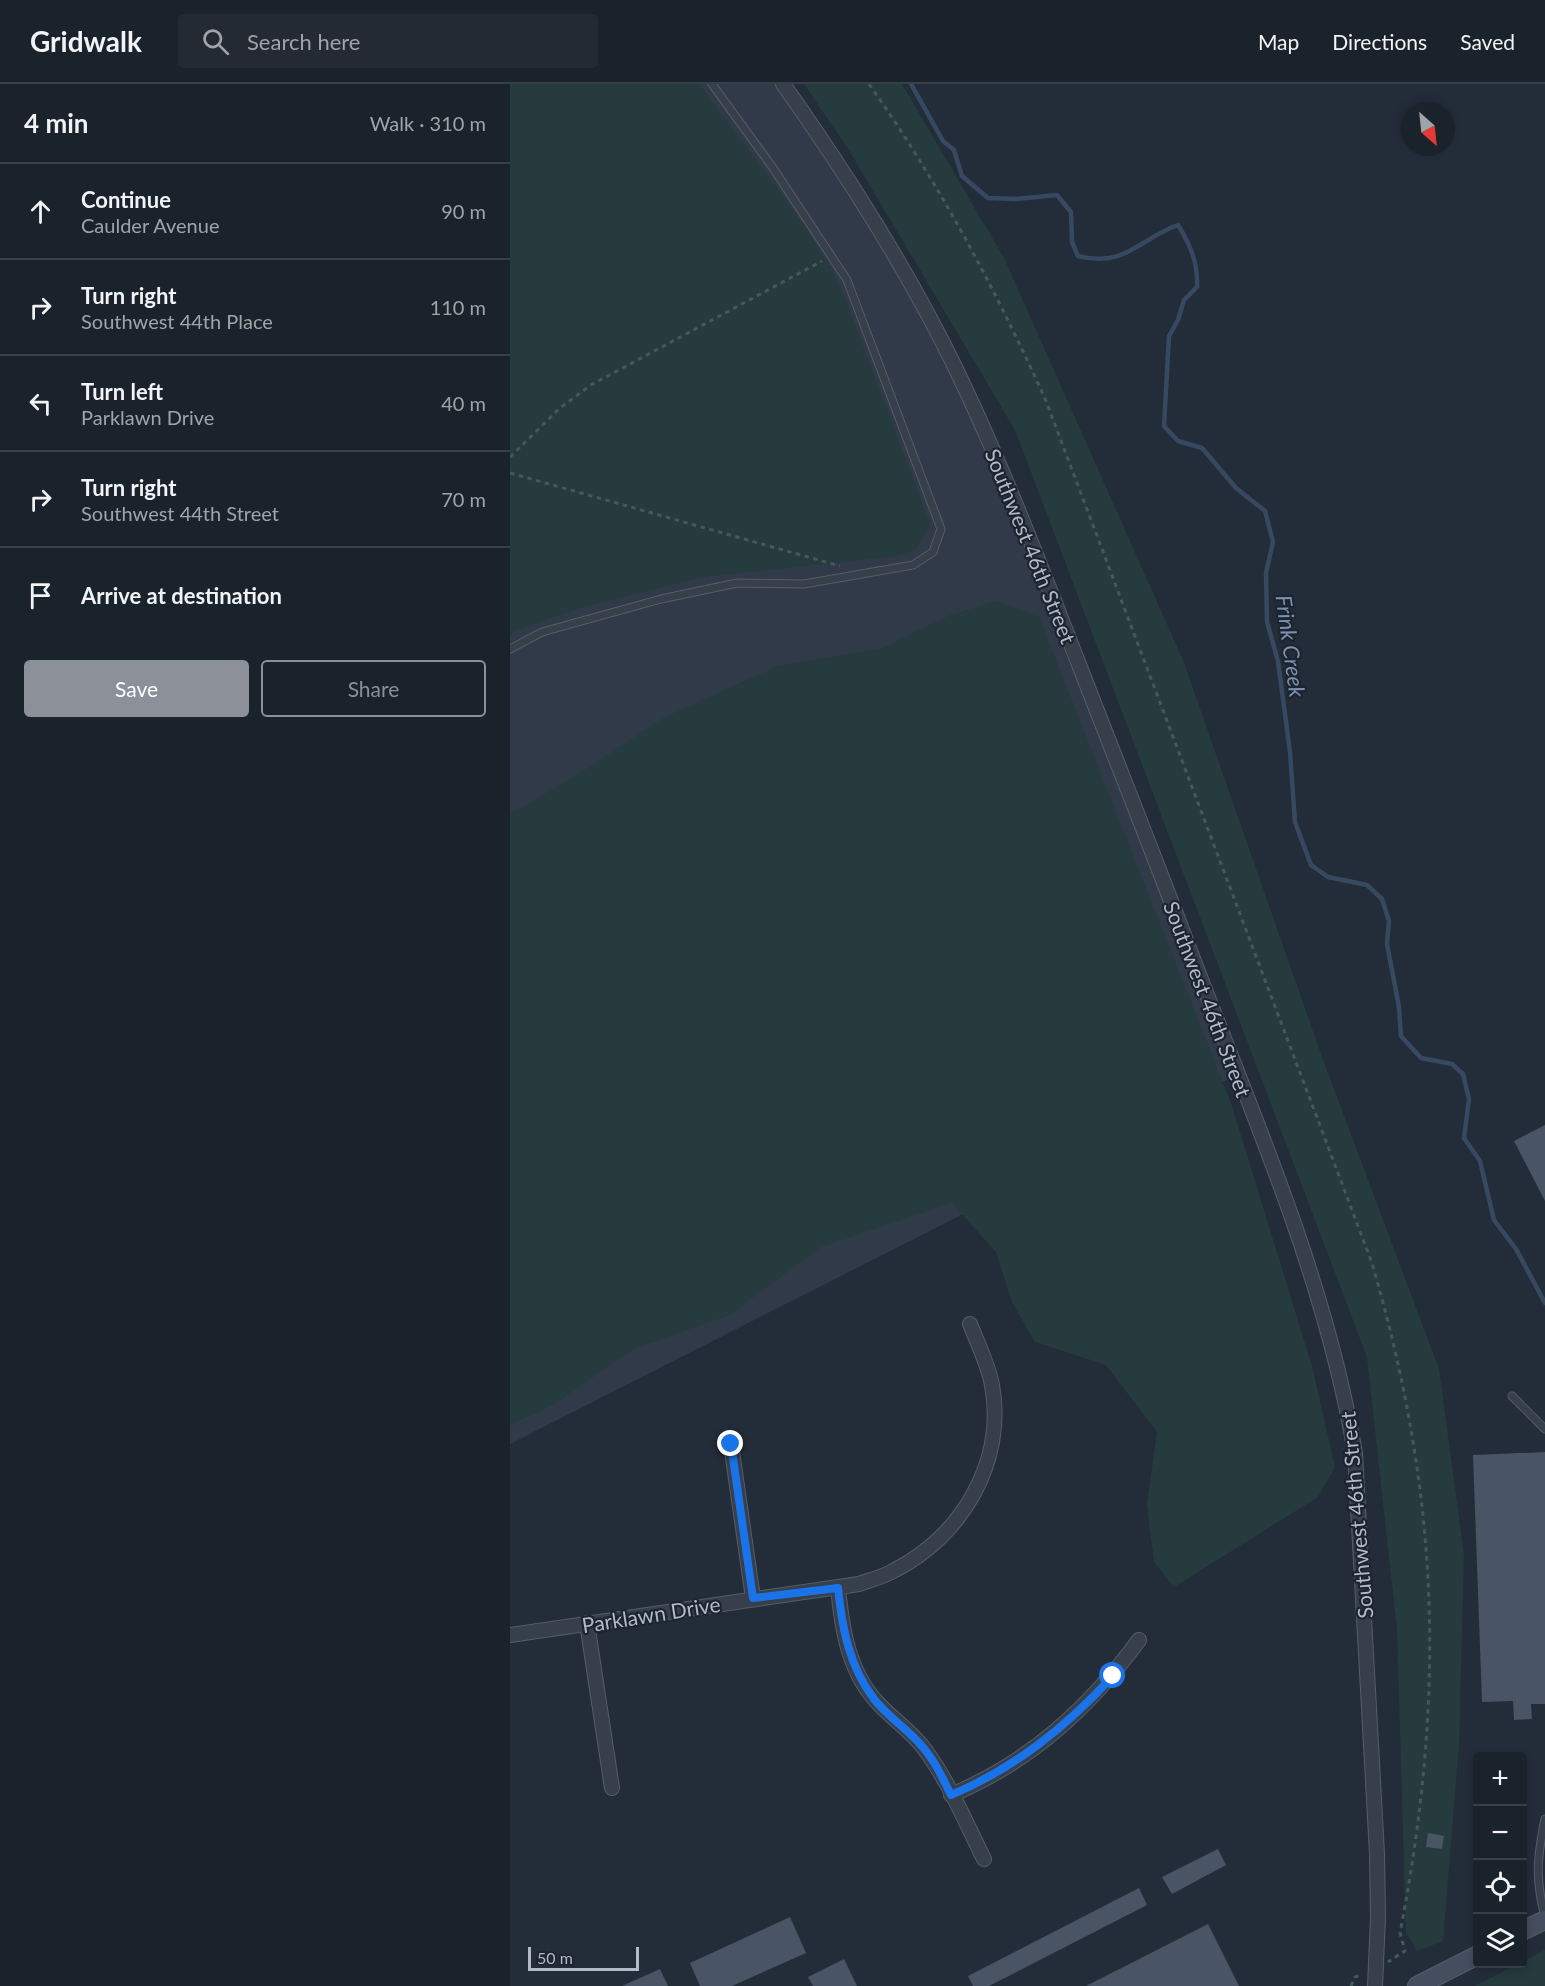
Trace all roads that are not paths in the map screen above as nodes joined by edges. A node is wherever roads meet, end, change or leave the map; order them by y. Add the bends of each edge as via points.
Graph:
1 (712, 84) edge
2 (783, 84) edge
3 (510, 649) edge
4 (970, 1324) dead end
5 (1512, 1396) dead end
6 (1545, 1429) edge
7 (731, 1444) dead end
8 (838, 1588) junction
9 (753, 1598) junction
10 (587, 1623) junction
11 (510, 1635) edge
12 (1139, 1640) dead end
13 (612, 1788) dead end
14 (951, 1795) junction
15 (1545, 1819) edge
16 (984, 1859) dead end
17 (1545, 1918) edge
18 (1527, 1928) edge
19 (1473, 1958) edge
20 (1375, 1986) edge
21 (1417, 1986) edge

1 - 3 lane via 847,280 941,529 933,552 913,565 804,584 737,583 661,599 542,632
2 - 20 street, Southwest 46th Street via 823,141 912,287 992,448 1161,875 1318,1294 1344,1391 1356,1464 1377,1854
4 - 8 street, Parklawn Drive via 989,1370 995,1421 978,1488 960,1517 924,1553 893,1572
5 - 6 lane
7 - 9 street
8 - 9 street, Parklawn Drive
8 - 14 street via 845,1642 857,1673 875,1700 921,1744
9 - 10 street, Parklawn Drive
10 - 11 street, Parklawn Drive
10 - 13 street
12 - 14 street via 1113,1676 1055,1734 1022,1758
14 - 16 street
15 - 17 lane via 1537,1884
17 - 18 main road
19 - 21 main road

